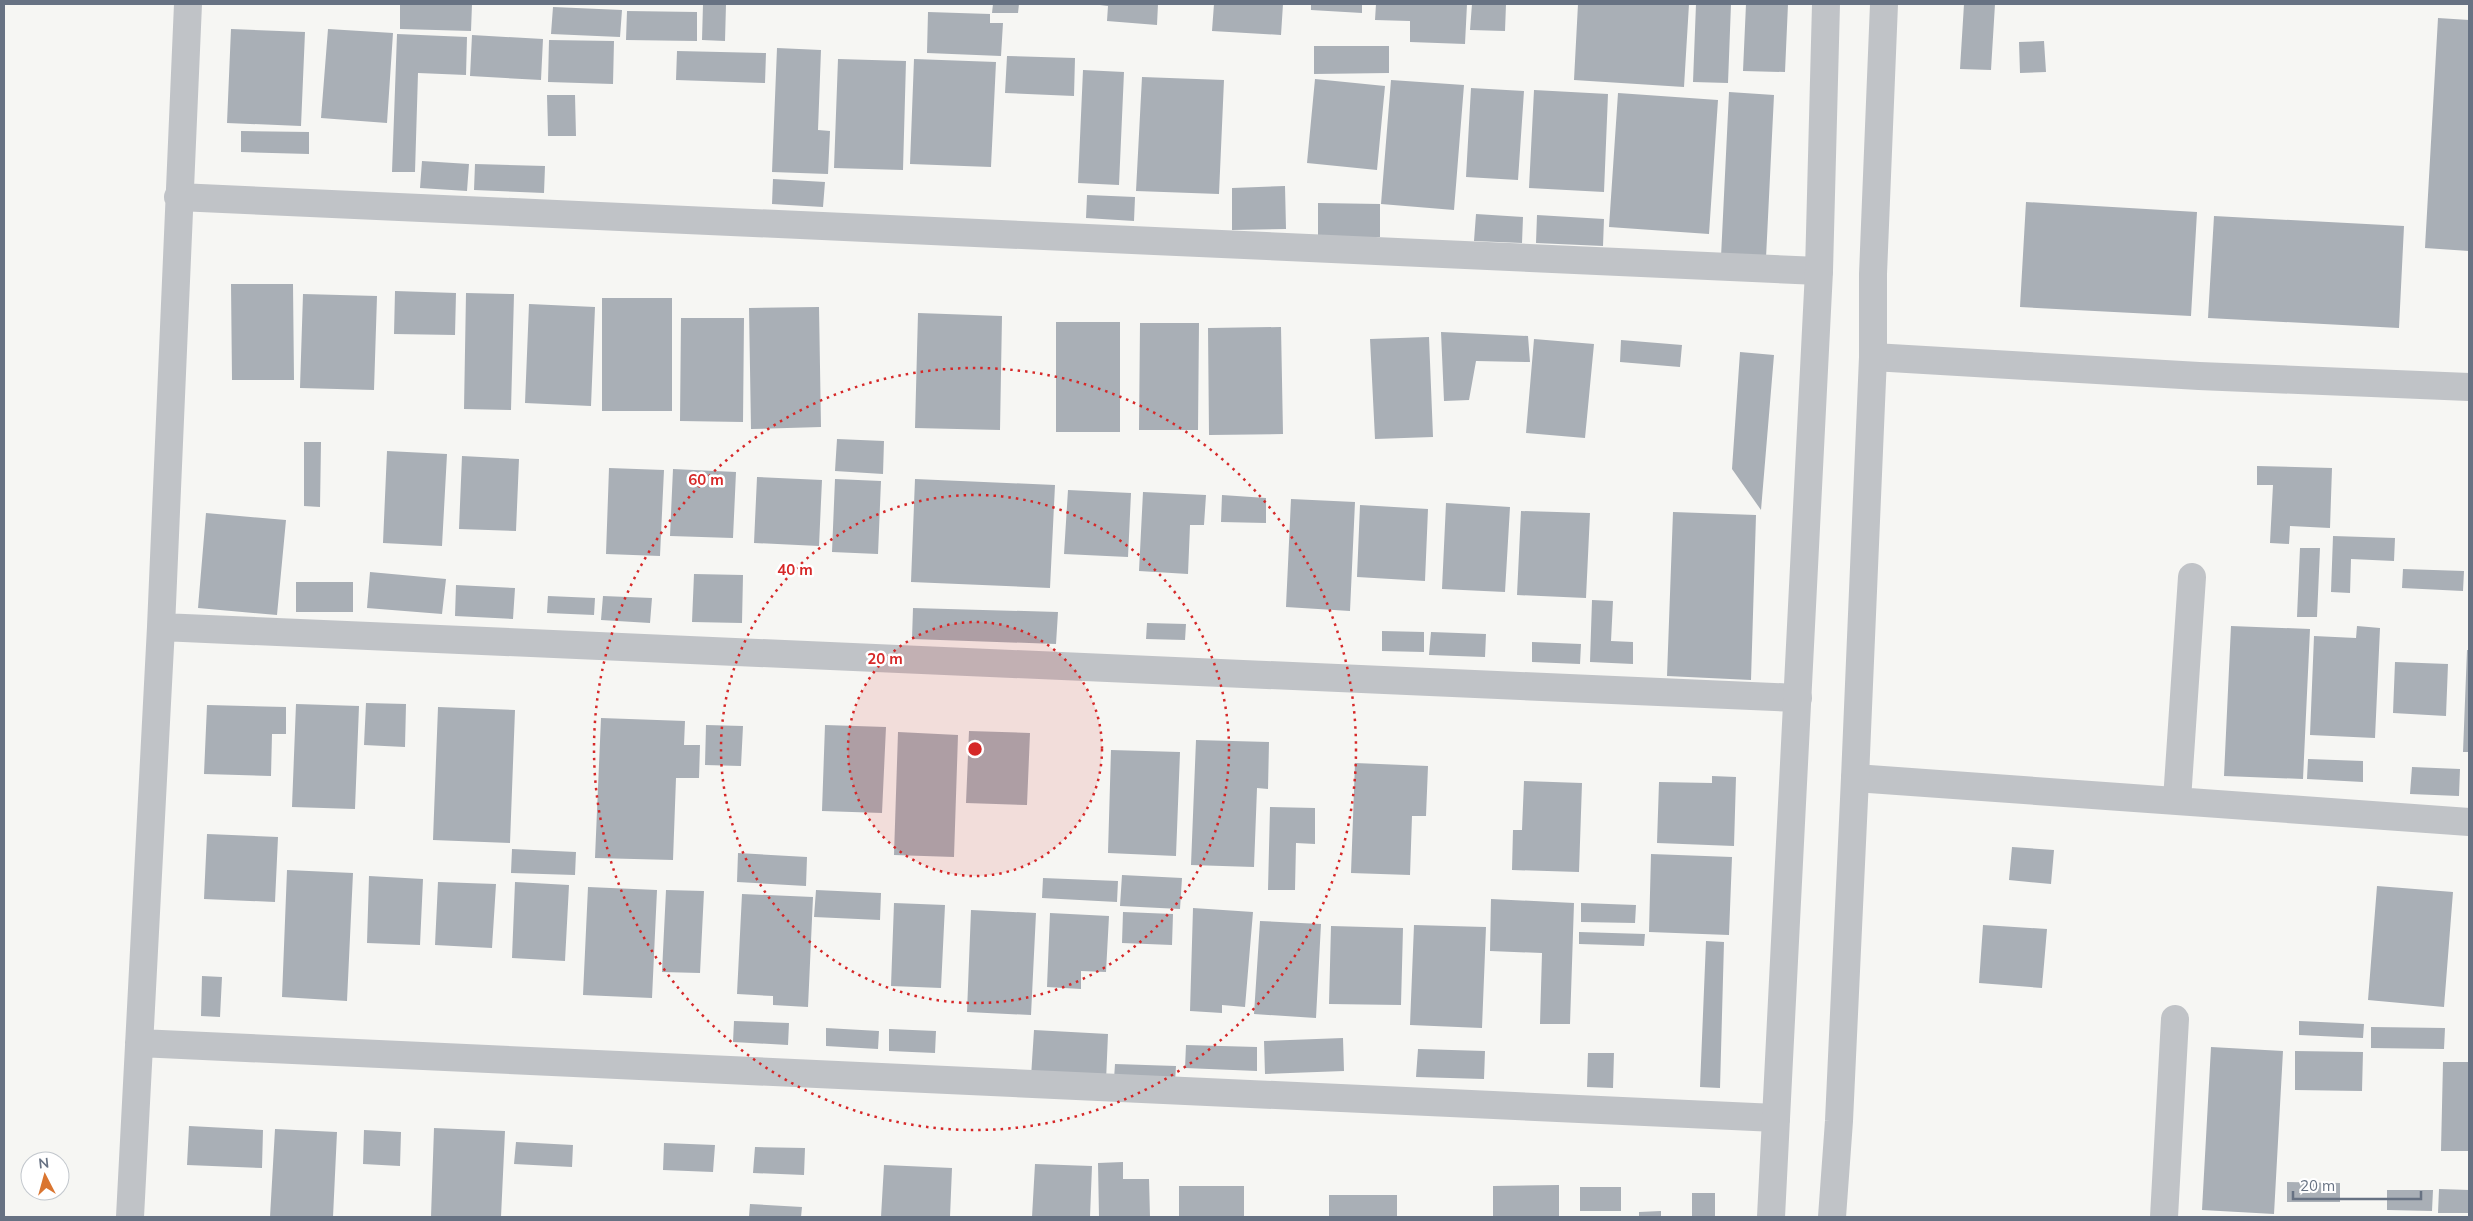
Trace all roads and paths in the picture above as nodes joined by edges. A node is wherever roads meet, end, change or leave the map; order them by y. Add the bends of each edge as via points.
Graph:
1 (188, 4) edge
2 (1826, 4) edge
3 (1884, 4) edge
4 (178, 197) junction
5 (1819, 271) junction
6 (1873, 357) junction
7 (2469, 387) edge
8 (2192, 576) dead end
9 (161, 627) junction
10 (1798, 698) junction
11 (1855, 778) junction
12 (2177, 800) junction
13 (2469, 822) edge
14 (2175, 1019) dead end
15 (139, 1043) junction
16 (1776, 1118) junction
17 (130, 1217) edge
18 (1771, 1217) edge
19 (1832, 1217) edge
20 (2164, 1217) edge

1 - 4 street
2 - 5 street
3 - 6 street via 1873,274
4 - 5 street
4 - 9 street
5 - 10 street
6 - 7 street via 2199,376
6 - 11 street
8 - 12 street
9 - 10 street
9 - 15 street
10 - 16 street
11 - 12 street
11 - 19 street
12 - 13 street
14 - 20 street
15 - 16 street
15 - 17 street
16 - 18 street

